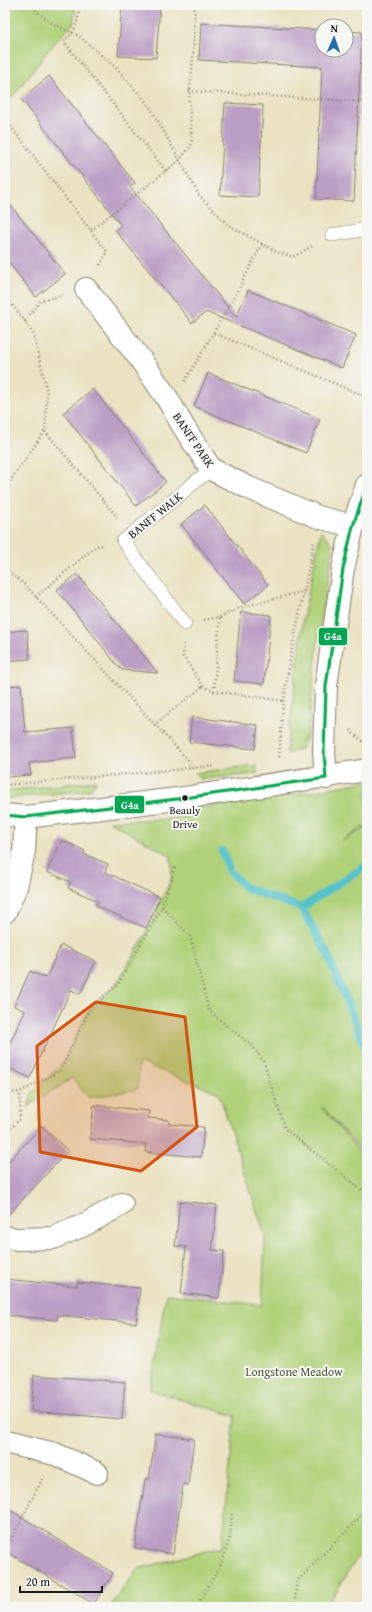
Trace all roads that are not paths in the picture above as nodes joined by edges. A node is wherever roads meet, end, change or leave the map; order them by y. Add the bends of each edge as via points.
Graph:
1 (367, 229) edge
2 (332, 235) road end
3 (86, 289) road end
4 (211, 469) junction
5 (367, 485) edge
6 (353, 526) junction
7 (185, 624) road end
8 (367, 770) edge
9 (326, 778) junction
10 (15, 816) edge
11 (5, 912) edge
12 (122, 1204) dead end
13 (5, 1237) edge
14 (5, 1442) edge
15 (97, 1473) dead end

1 - 2 lane
3 - 4 street, BANFF PARK via 141,360
4 - 6 street, BANFF PARK via 318,517
4 - 7 lane, BANFF WALK via 123,541
5 - 6 street
6 - 9 street via 343,569 326,686
8 - 9 street
9 - 10 street via 177,799
10 - 11 street via 24,851 16,887
12 - 13 street via 84,1225 52,1238
14 - 15 street via 55,1454

